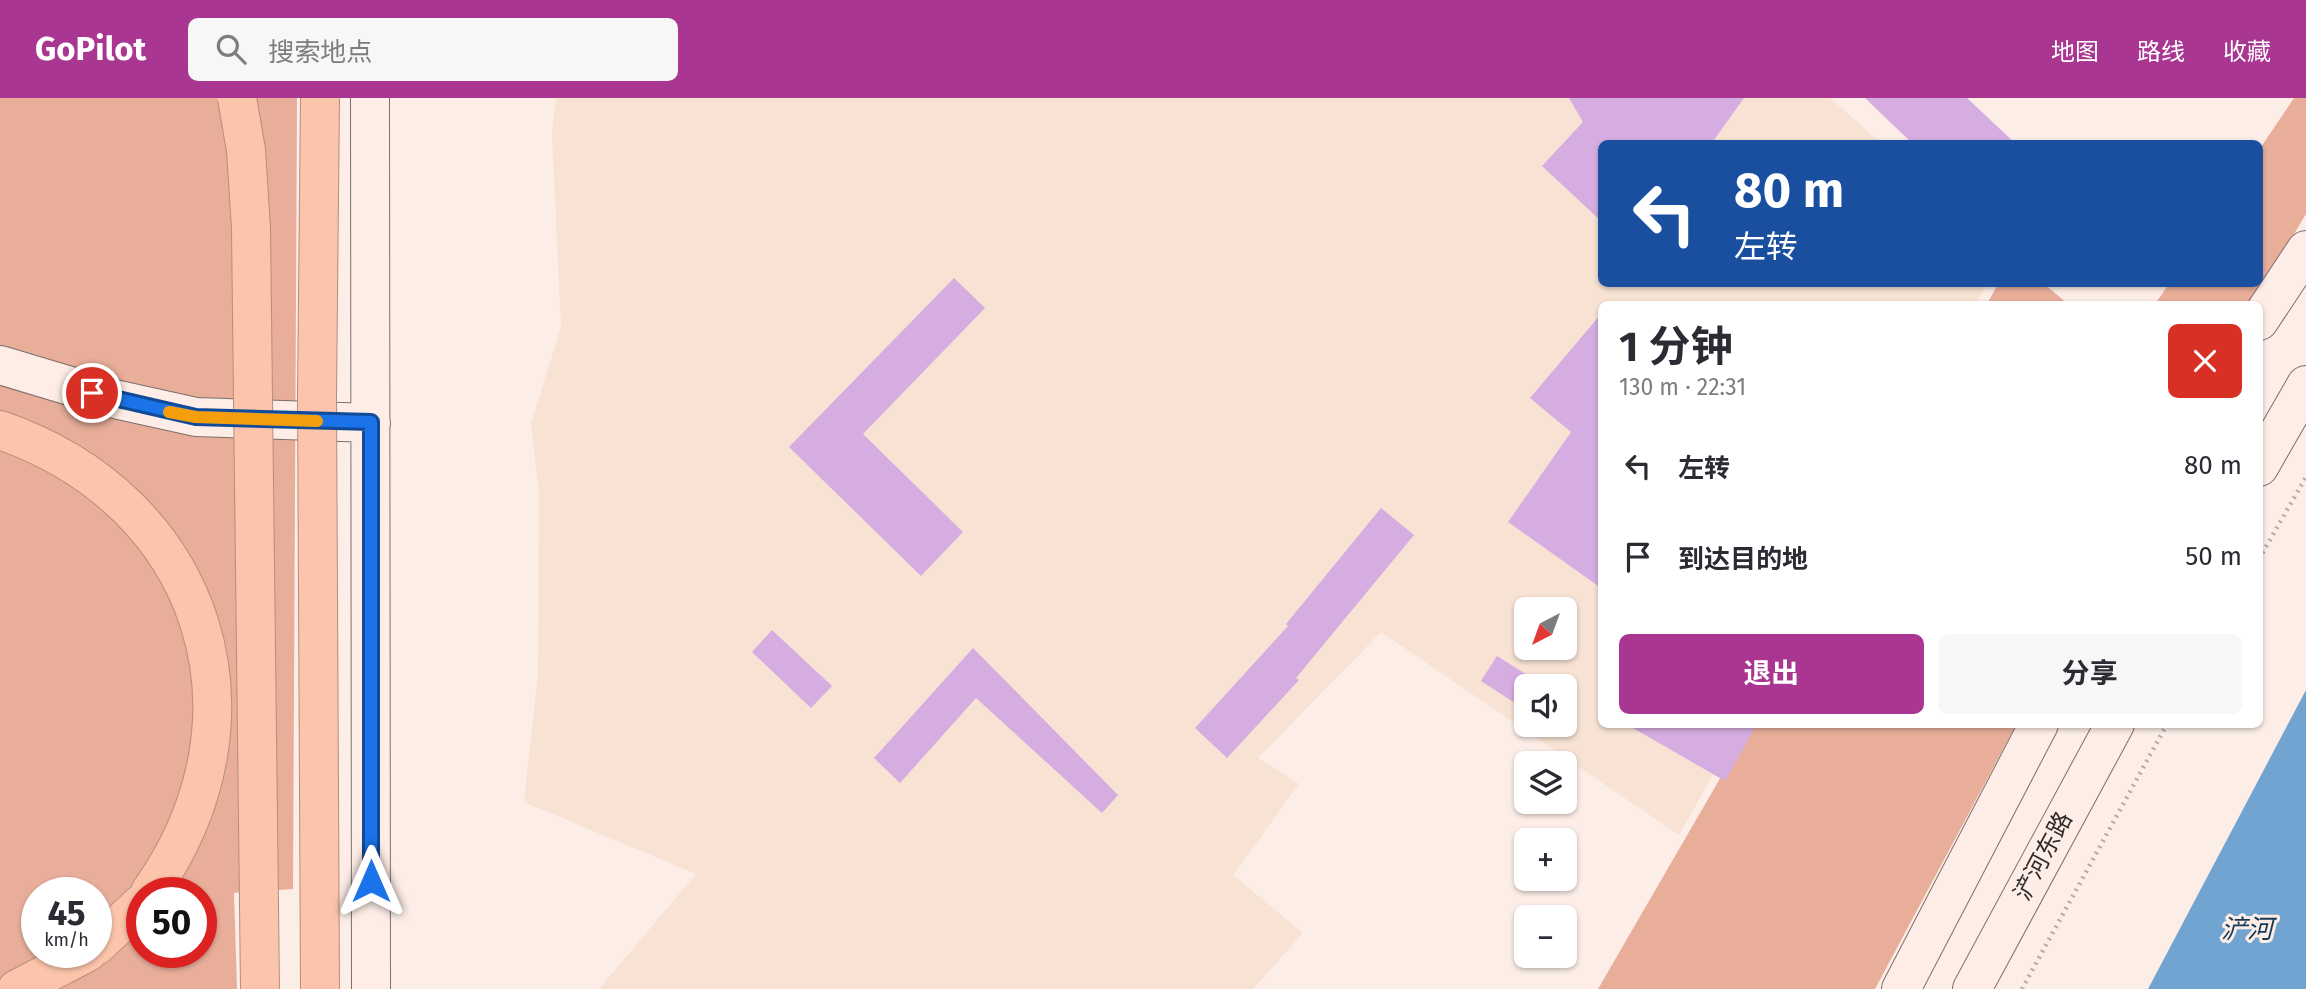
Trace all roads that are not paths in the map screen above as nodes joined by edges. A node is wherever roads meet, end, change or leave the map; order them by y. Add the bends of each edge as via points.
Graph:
1 (237, 98) edge
2 (320, 98) edge
3 (370, 98) edge
4 (2306, 250) edge
5 (2263, 315) edge
6 (0, 365) edge
7 (2306, 385) edge
8 (371, 422) junction
9 (0, 430) edge
10 (2263, 460) edge
11 (2037, 728) edge
12 (2113, 728) edge
13 (159, 877) edge
14 (126, 918) edge
15 (112, 931) edge
16 (57, 968) edge
17 (17, 989) edge
18 (260, 989) edge
19 (320, 989) edge
20 (371, 989) edge
21 (1901, 989) edge
22 (1972, 989) edge

1 - 18 highway, bridge via 251,228
2 - 19 highway, bridge
3 - 8 main road
4 - 5 main road
6 - 8 main road via 110,398 196,417
7 - 10 main road
8 - 20 main road
9 - 13 highway via 68,460 114,495 175,563 196,610 205,641 211,697 206,773 182,839
11 - 21 main road
12 - 22 main road, 浐河东路
14 - 15 highway
16 - 17 highway

